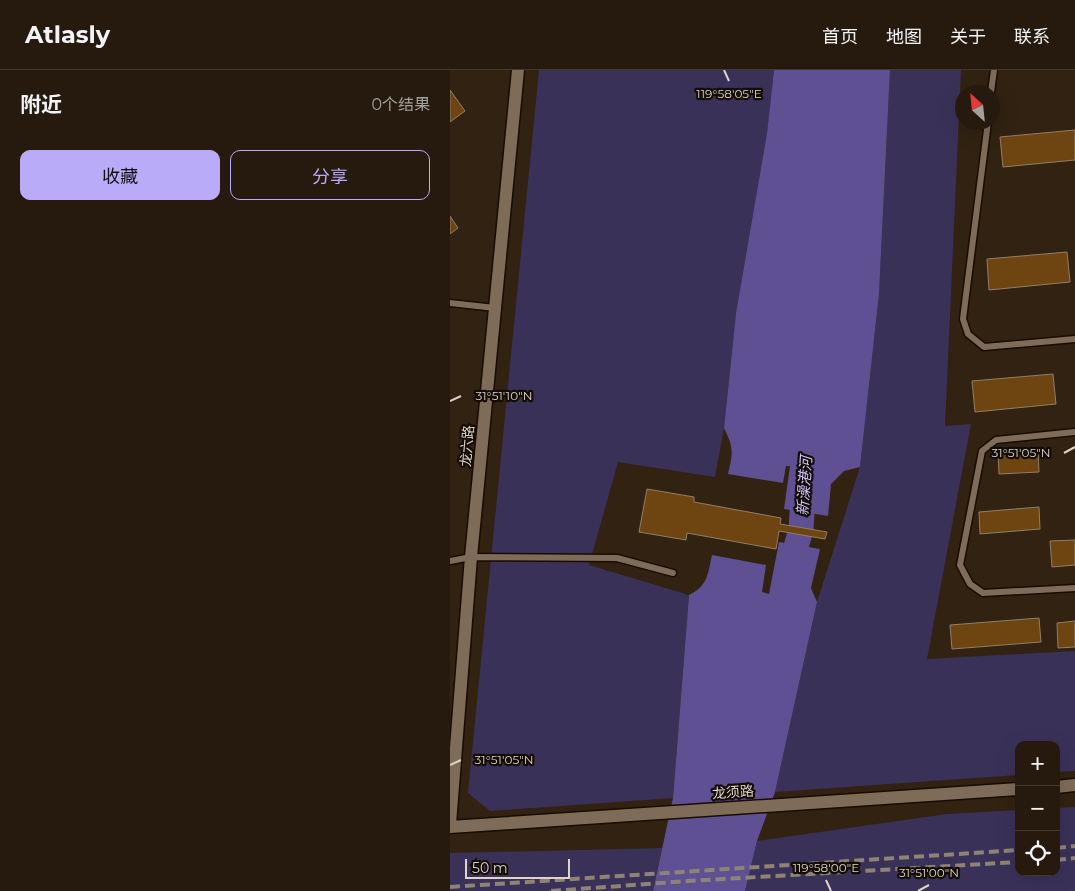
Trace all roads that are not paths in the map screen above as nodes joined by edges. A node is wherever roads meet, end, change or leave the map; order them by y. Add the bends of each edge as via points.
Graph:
1 (518, 70) edge
2 (994, 70) edge
3 (993, 85) edge
4 (987, 130) edge
5 (450, 303) edge
6 (495, 308) junction
7 (1075, 339) edge
8 (1075, 432) edge
9 (471, 557) junction
10 (450, 561) edge
11 (673, 573) dead end
12 (1075, 588) edge
13 (1075, 786) edge
14 (1060, 787) edge
15 (1015, 789) edge
16 (450, 826) edge

1 - 6 street, 龙六路
2 - 3 lane
4 - 7 lane via 963,319 968,334 984,347
5 - 6 lane
6 - 9 street, 龙六路
8 - 12 lane via 996,440 982,451 960,565 970,584 983,593
9 - 10 lane
9 - 11 lane via 617,558
9 - 16 street, 龙六路
13 - 14 street
15 - 16 street, 龙须路

